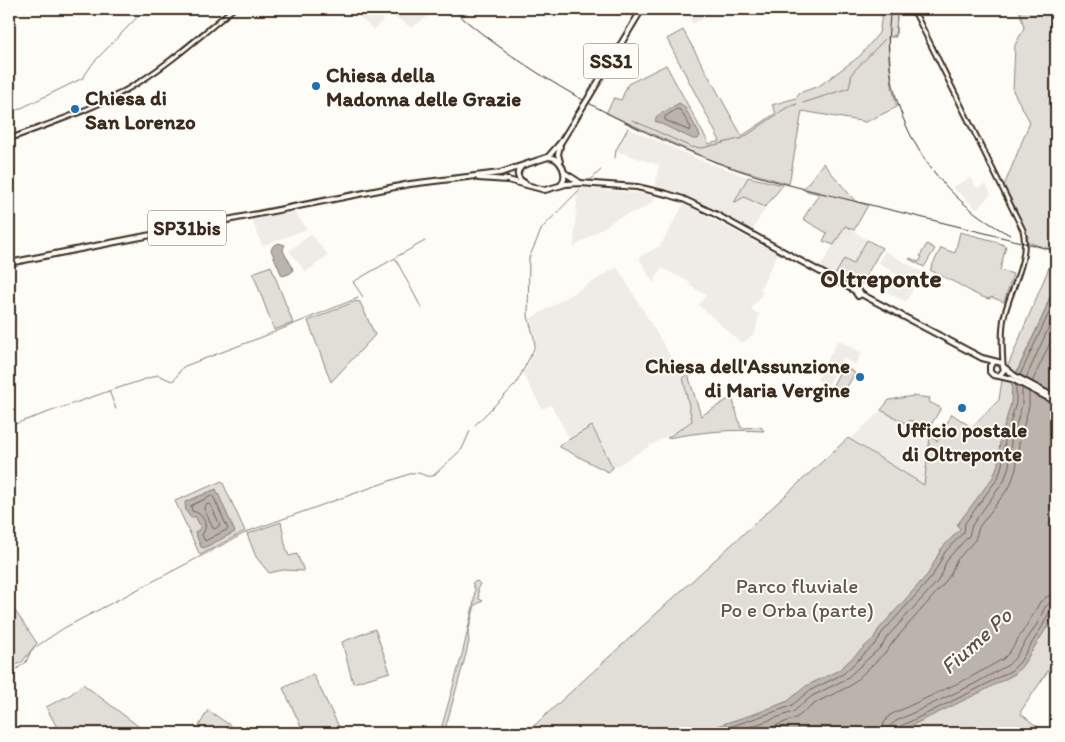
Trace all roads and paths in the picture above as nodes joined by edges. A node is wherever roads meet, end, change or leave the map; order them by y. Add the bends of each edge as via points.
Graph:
1 (233, 9) edge
2 (642, 9) edge
3 (913, 9) edge
4 (9, 139) edge
5 (561, 142) junction
6 (548, 157) junction
7 (560, 164) junction
8 (523, 166) junction
9 (563, 171) junction
10 (471, 178) junction
11 (582, 183) junction
12 (526, 184) junction
13 (561, 185) junction
14 (9, 263) edge
15 (1002, 354) junction
16 (982, 358) junction
17 (996, 362) junction
18 (1005, 368) junction
19 (990, 369) junction
20 (1001, 376) junction
21 (1056, 398) edge
22 (1056, 402) edge

1 - 4 street via 164,65 126,90
2 - 5 main road, SS31, bridge
3 - 15 street via 1024,234 1023,256 1004,318
5 - 6 main road, SS31
5 - 7 main road, SS31 via 558,151
6 - 7 main road
6 - 8 main road
7 - 9 main road
8 - 10 main road, SP31bis
8 - 12 main road via 518,176
9 - 11 main road
9 - 13 main road
10 - 12 main road, SP31bis
10 - 14 main road, SP31bis via 410,184
11 - 13 main road
11 - 16 main road via 638,187 683,199
12 - 13 main road via 545,190
15 - 17 street
15 - 18 street
16 - 17 main road
16 - 19 main road
17 - 18 main road
17 - 19 main road
18 - 20 main road
18 - 21 main road
19 - 20 main road via 993,375
20 - 22 main road

